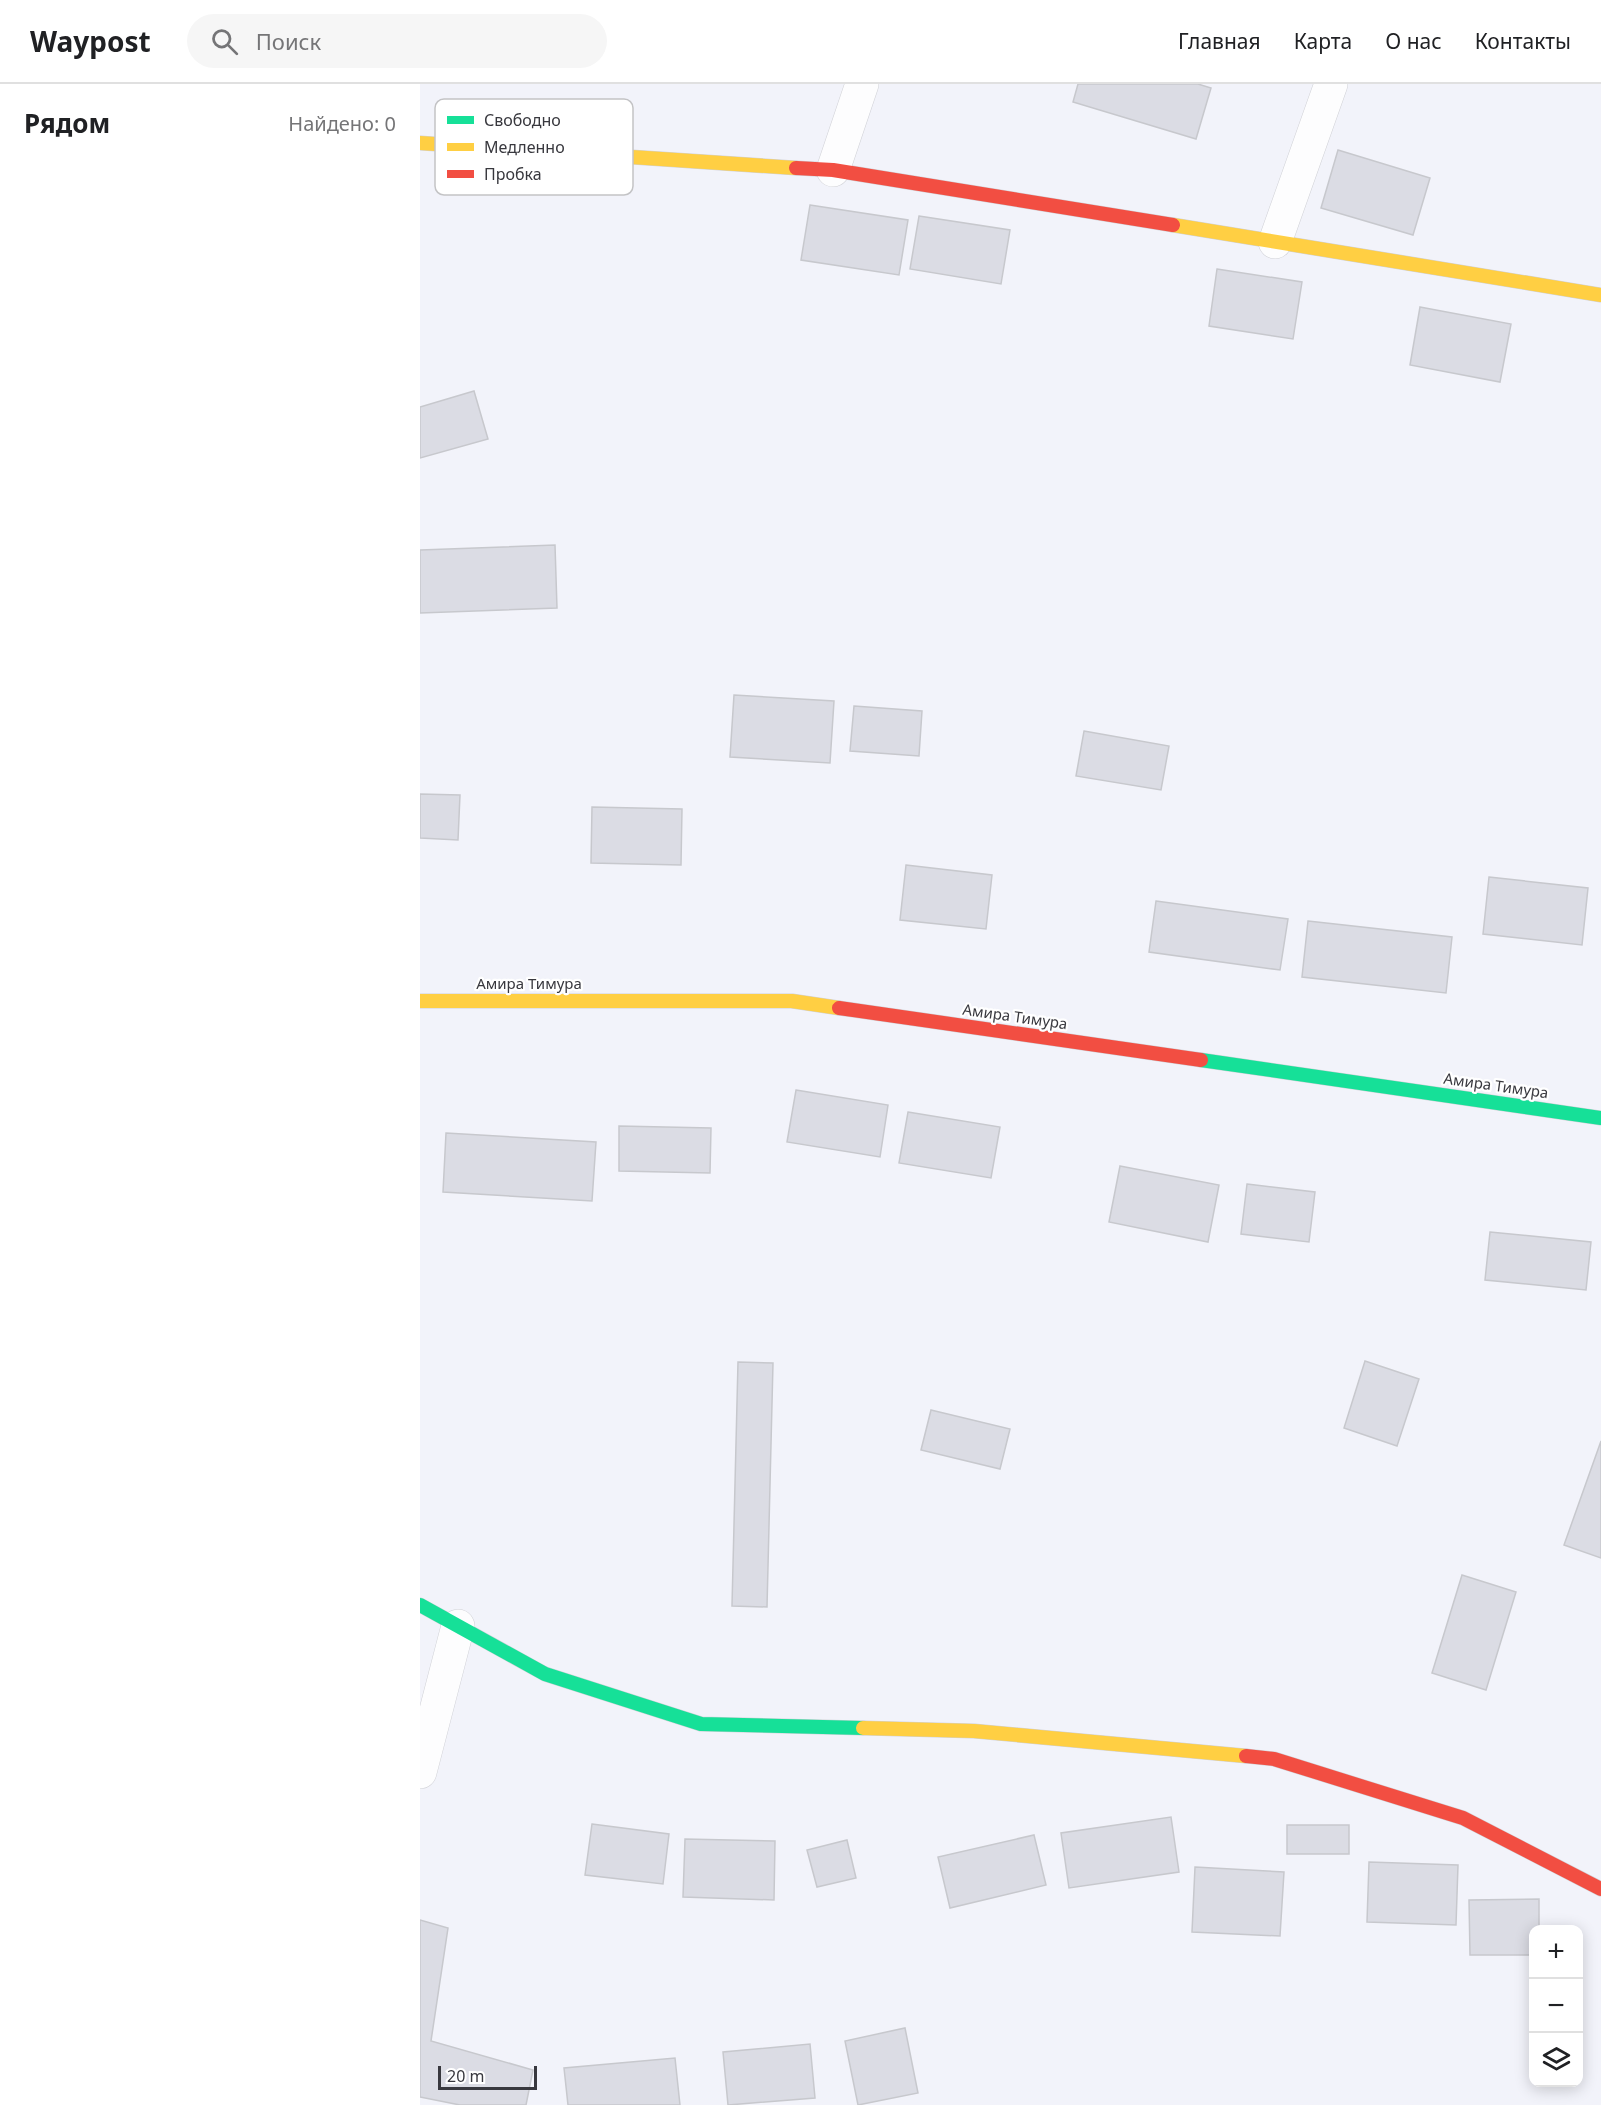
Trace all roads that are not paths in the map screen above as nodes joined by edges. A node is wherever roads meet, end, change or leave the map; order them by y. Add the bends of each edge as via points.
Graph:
1 (861, 84) edge
2 (1331, 84) edge
3 (420, 143) edge
4 (435, 144) edge
5 (633, 157) edge
6 (833, 170) junction
7 (1275, 242) junction
8 (1601, 295) edge
9 (420, 1000) edge
10 (1601, 1118) edge
11 (420, 1605) edge
12 (458, 1626) junction
13 (420, 1772) edge
14 (1601, 1889) edge

1 - 6 street
2 - 7 street
3 - 4 street
5 - 6 street
6 - 7 street
7 - 8 street
9 - 10 street, Амира Тимура via 792,1001
11 - 12 street
12 - 13 street
12 - 14 street via 545,1674 700,1724 974,1731 1274,1760 1463,1818

